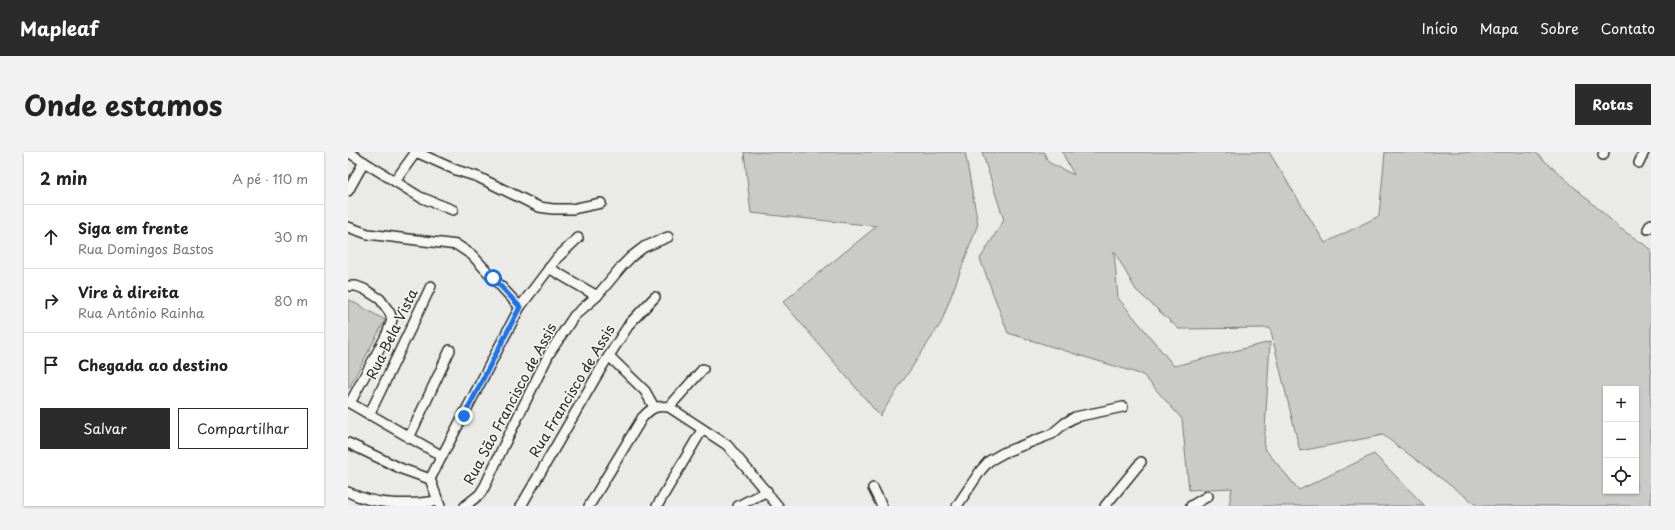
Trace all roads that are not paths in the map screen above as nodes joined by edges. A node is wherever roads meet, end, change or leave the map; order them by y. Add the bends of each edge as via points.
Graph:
1 (348, 152) edge
2 (416, 152) edge
3 (1644, 152) edge
4 (364, 162) junction
5 (1638, 163) dead end
6 (395, 181) junction
7 (348, 191) edge
8 (601, 203) dead end
9 (453, 210) dead end
10 (348, 228) edge
11 (668, 237) dead end
12 (578, 238) dead end
13 (549, 268) junction
14 (348, 286) edge
15 (431, 286) dead end
16 (597, 296) junction
17 (655, 297) dead end
18 (520, 307) junction
19 (450, 350) dead end
20 (609, 356) junction
21 (703, 369) dead end
22 (349, 403) edge
23 (654, 407) junction
24 (1123, 407) dead end
25 (669, 408) junction
26 (369, 415) junction
27 (702, 430) junction
28 (409, 438) junction
29 (348, 443) edge
30 (442, 456) junction
31 (1141, 462) dead end
32 (430, 479) junction
33 (872, 488) dead end
34 (767, 491) junction
35 (348, 492) edge
36 (1208, 496) dead end
37 (439, 504) edge
38 (465, 506) edge
39 (521, 506) edge
40 (589, 506) edge
41 (657, 506) edge
42 (738, 506) edge
43 (778, 506) edge
44 (882, 506) edge
45 (957, 506) edge
46 (1105, 506) edge
47 (1190, 506) edge

1 - 4 street
2 - 6 street
2 - 8 street via 539,206 572,209
3 - 5 street
4 - 6 street
4 - 7 street
6 - 9 street via 420,196
10 - 18 street via 384,237 465,248
11 - 16 street, Rua São Francisco de Assis via 631,257
12 - 13 street
13 - 16 street
13 - 18 street
14 - 22 street via 356,286 380,299 392,320 386,336
15 - 26 street, Rua Bela Vista
16 - 38 street, Rua São Francisco de Assis via 574,316 549,354 485,486 480,494
17 - 20 street, Rua Francisco de Assis via 630,324
18 - 30 street
19 - 28 street
20 - 23 street via 645,391
20 - 39 street, Rua Francisco de Assis
21 - 25 street
22 - 26 street
23 - 25 street
23 - 40 street via 642,418
24 - 45 street via 1075,417 1052,434 989,461
25 - 27 street
26 - 28 street
27 - 34 street via 728,445
27 - 41 street
28 - 30 street
29 - 32 street via 402,469
30 - 32 street
31 - 46 street
32 - 37 street
33 - 44 street
34 - 42 street
34 - 43 street
35 - 37 street via 360,498 384,502
36 - 47 street

